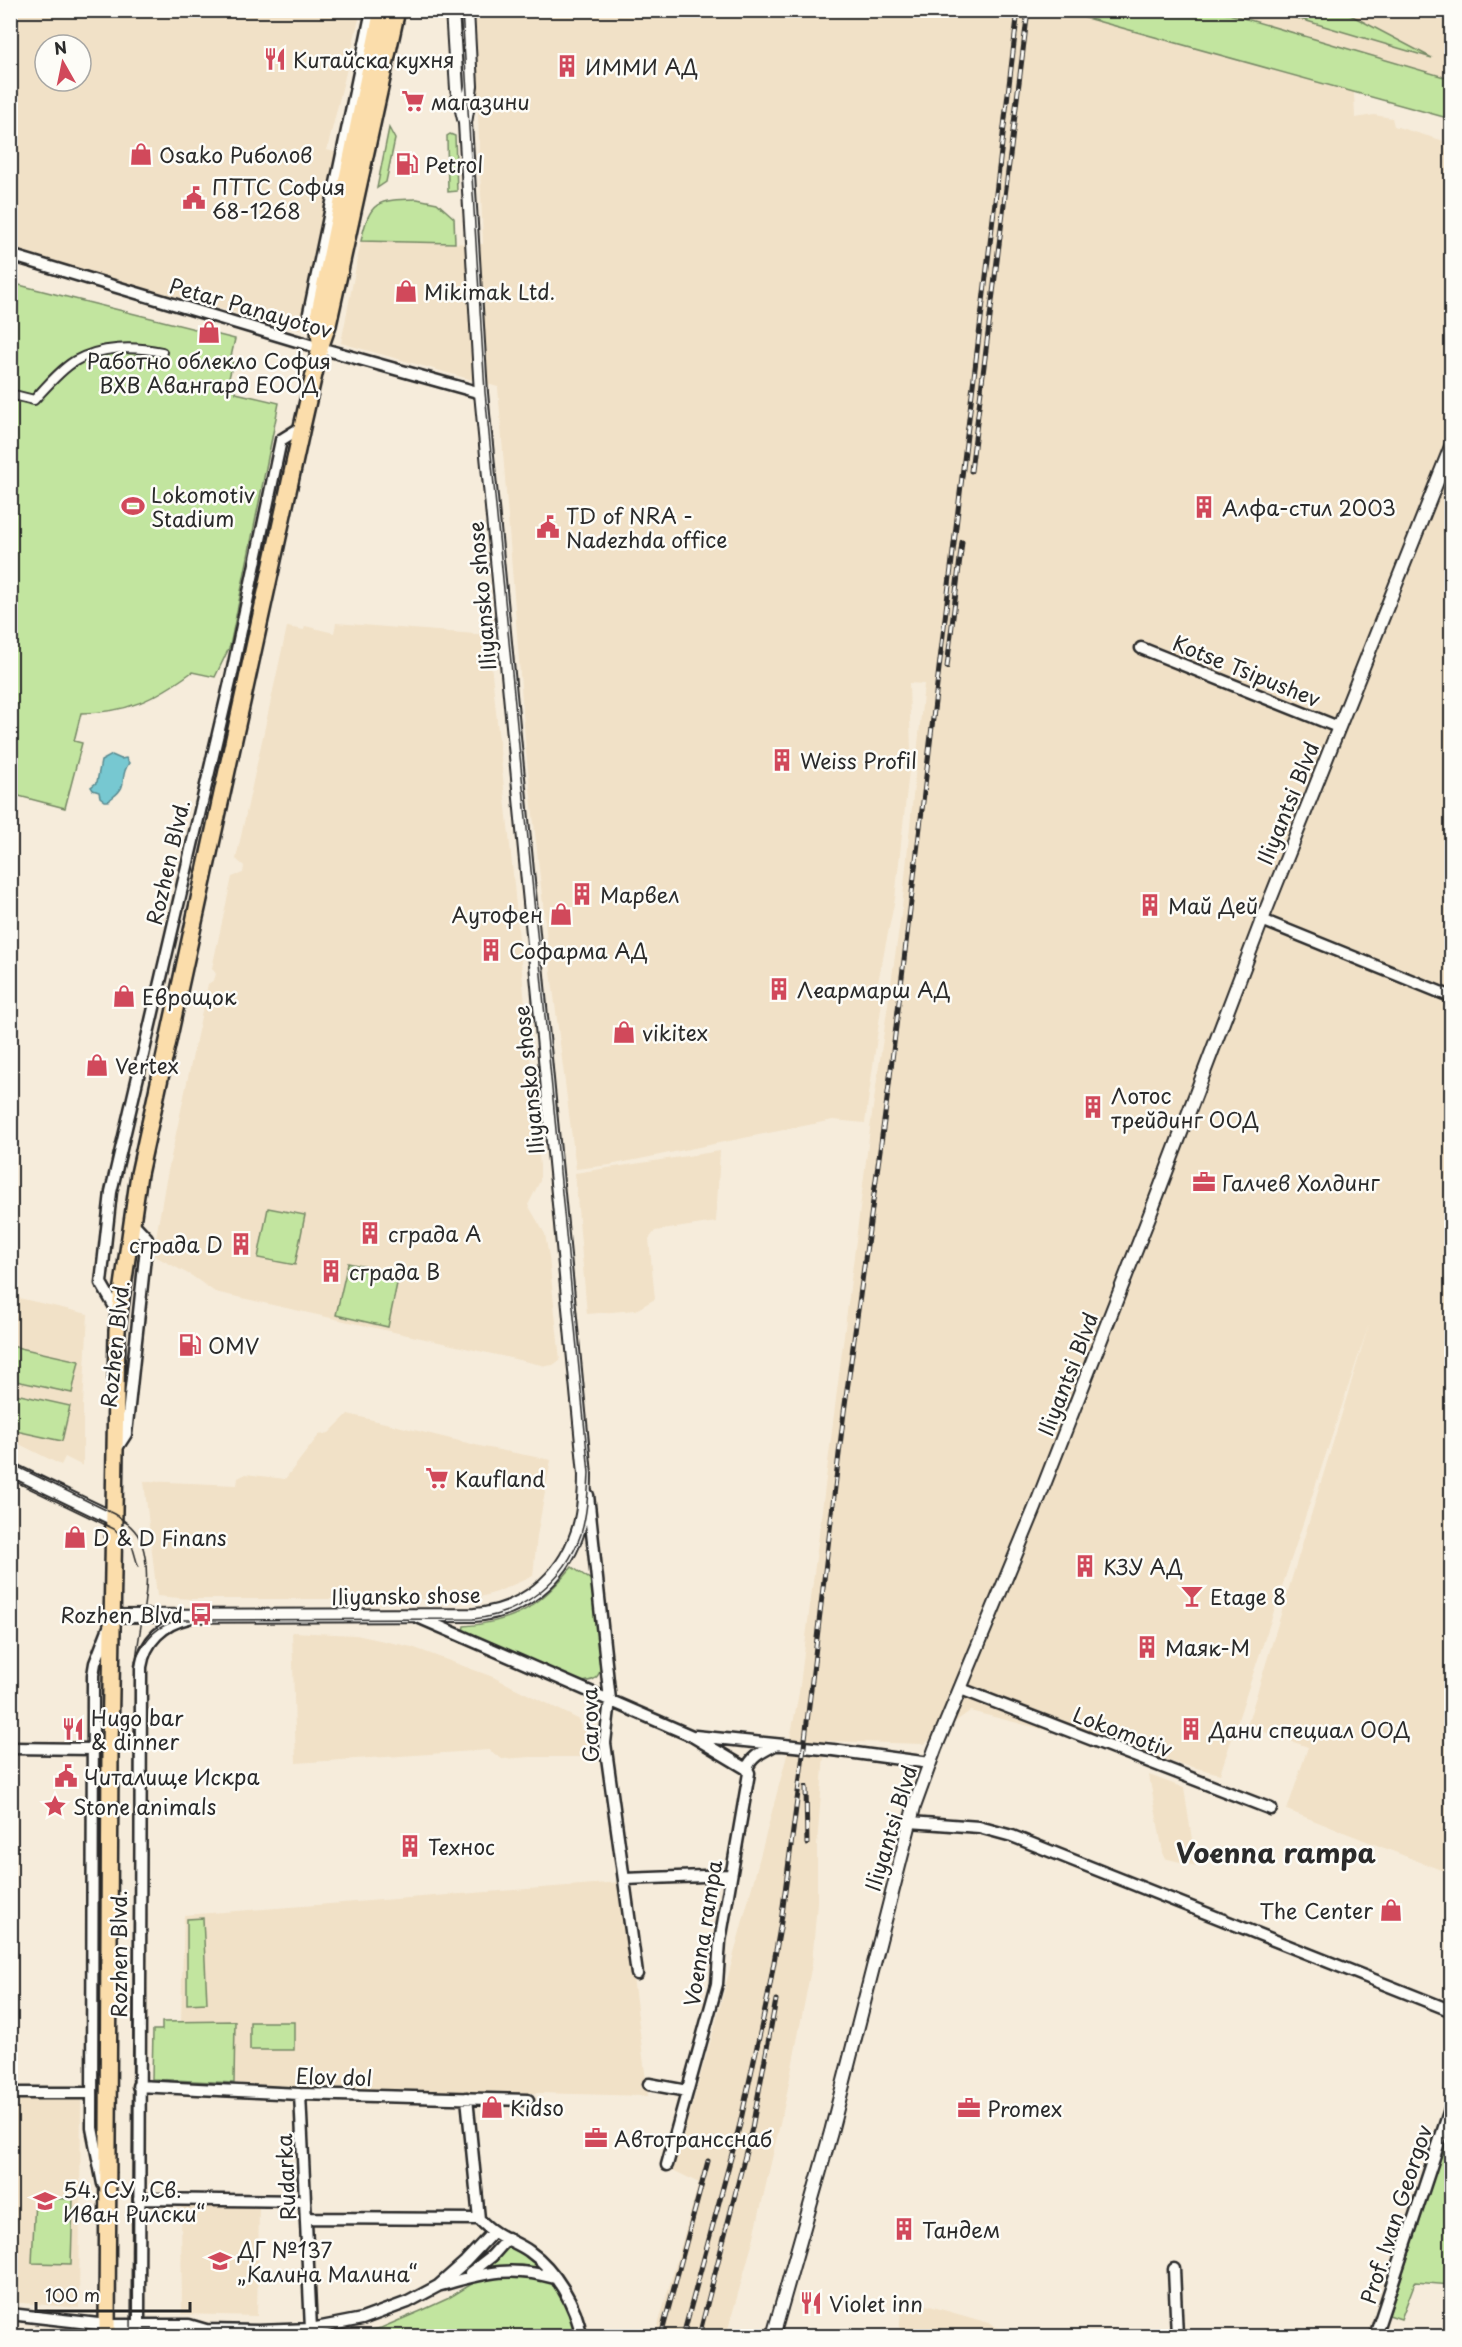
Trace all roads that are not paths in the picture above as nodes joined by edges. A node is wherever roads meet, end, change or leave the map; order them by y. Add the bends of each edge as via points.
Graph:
1 (372, 10) edge
2 (382, 10) edge
3 (396, 10) edge
4 (452, 10) edge
5 (467, 10) edge
6 (465, 123) junction
7 (10, 255) edge
8 (309, 313) dead end
9 (320, 348) junction
10 (162, 352) dead end
11 (481, 393) junction
12 (10, 394) edge
13 (302, 427) junction
14 (1452, 444) edge
15 (1141, 648) dead end
16 (1338, 727) junction
17 (1262, 920) junction
18 (1452, 998) edge
19 (131, 1221) junction
20 (119, 1314) junction
21 (115, 1452) junction
22 (10, 1468) edge
23 (585, 1474) junction
24 (114, 1519) junction
25 (413, 1615) junction
26 (113, 1616) junction
27 (198, 1616) junction
28 (962, 1689) junction
29 (610, 1700) junction
30 (692, 1736) junction
31 (778, 1744) junction
32 (10, 1748) edge
33 (93, 1749) junction
34 (930, 1763) junction
35 (748, 1775) junction
36 (1271, 1809) dead end
37 (910, 1822) junction
38 (731, 1875) junction
39 (624, 1879) junction
40 (637, 1974) dead end
41 (1452, 2011) edge
42 (649, 2084) dead end
43 (138, 2086) junction
44 (687, 2091) junction
45 (10, 2093) edge
46 (91, 2093) junction
47 (300, 2094) junction
48 (467, 2098) junction
49 (528, 2100) dead end
50 (1452, 2103) edge
51 (667, 2165) dead end
52 (139, 2199) junction
53 (305, 2201) junction
54 (108, 2207) junction
55 (306, 2218) junction
56 (479, 2219) junction
57 (494, 2232) junction
58 (508, 2238) junction
59 (1174, 2269) dead end
60 (555, 2278) junction
61 (460, 2280) junction
62 (438, 2286) junction
63 (10, 2314) edge
64 (139, 2324) junction
65 (311, 2329) junction
66 (206, 2330) junction
67 (107, 2331) edge
68 (258, 2334) edge
69 (132, 2337) edge
70 (179, 2337) edge
71 (581, 2337) edge
72 (772, 2337) edge
73 (1177, 2337) edge
74 (1375, 2337) edge

1 - 8 street
2 - 9 main road, Rozhen Blvd. via 318,317
3 - 9 main road, Rozhen Blvd.
4 - 6 street, Iliyansko shose via 457,89
5 - 6 street, Iliyansko shose via 471,86
6 - 11 street, Iliyansko shose
7 - 9 street, Petar Panayotov
9 - 11 street, Petar Panayotov
9 - 13 main road, Rozhen Blvd.
10 - 12 street via 109,348 75,361 34,400
11 - 23 street, Iliyansko shose
13 - 19 main road, Rozhen Blvd.
13 - 20 street, Rozhen Blvd. via 281,440 231,678 111,1192 101,1282
14 - 16 street, Iliyantsi Blvd
15 - 16 street, Kotse Tsipushev
16 - 17 street, Iliyantsi Blvd
17 - 18 street
17 - 28 street, Iliyantsi Blvd via 1149,1218
19 - 20 main road, Rozhen Blvd.
19 - 21 street, Rozhen Blvd. via 147,1238 126,1434
20 - 21 main road, Rozhen Blvd.
21 - 24 main road, Rozhen Blvd.
22 - 24 street
23 - 25 street, Iliyansko shose via 578,1533 559,1569 540,1588 495,1612
23 - 29 street, Garova
24 - 26 main road, Rozhen Blvd.
25 - 27 street, Iliyansko shose
25 - 29 street
26 - 27 street, Iliyansko shose
26 - 33 street, Rozhen Blvd. via 95,1663
26 - 54 main road, Rozhen Blvd.
27 - 43 street, Rozhen Blvd. via 180,1620 157,1634 146,1648 141,1667
28 - 34 street, Iliyantsi Blvd
28 - 36 street, Lokomotiv
29 - 30 street
29 - 39 street, Garova via 605,1743
30 - 31 street
30 - 35 street
31 - 34 street
31 - 35 street via 749,1762
32 - 33 street
33 - 46 street, Rozhen Blvd.
34 - 37 street, Iliyantsi Blvd
35 - 38 street, Voenna rampa
37 - 41 street via 979,1827 1012,1836
37 - 72 street, Iliyantsi Blvd via 831,2132
38 - 39 street
38 - 44 street, Voenna rampa via 717,1984
39 - 40 street, Garova
42 - 44 street
43 - 47 street, Elov dol
43 - 52 street, Rozhen Blvd.
44 - 51 street, Voenna rampa
45 - 46 street
46 - 54 street, Rozhen Blvd. via 92,2128
47 - 48 street, Elov dol
47 - 53 street, Rudarka
48 - 49 street, Elov dol
48 - 56 street
50 - 74 street, Prof. Ivan Georgov
52 - 53 street
52 - 64 street, Rozhen Blvd.
53 - 55 street, Rudarka
54 - 67 main road, Rozhen Blvd.
55 - 56 street
55 - 65 street, Rudarka
56 - 57 street
57 - 58 street
57 - 62 street
58 - 60 street via 531,2252
58 - 61 street via 492,2256
59 - 73 street
60 - 61 street via 510,2270
60 - 71 street via 571,2300
61 - 62 street
62 - 65 street via 362,2319
63 - 67 street
64 - 66 street via 189,2325
64 - 67 street
65 - 68 street
66 - 68 street
66 - 70 street
67 - 69 street

